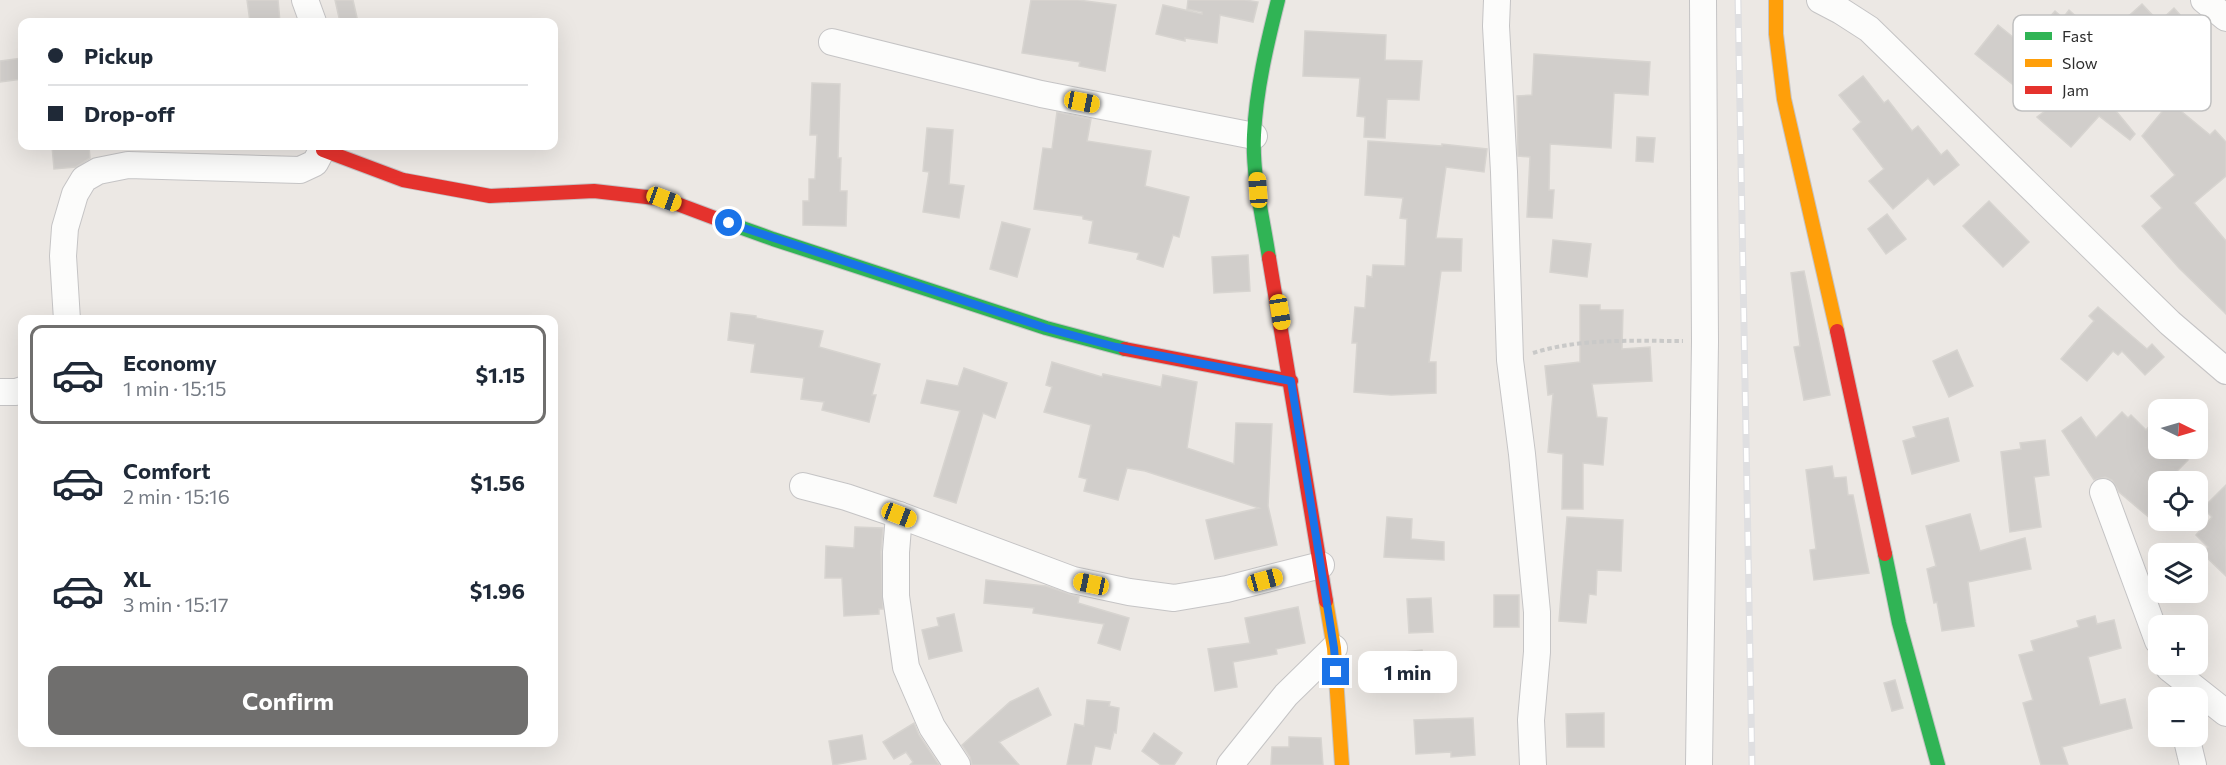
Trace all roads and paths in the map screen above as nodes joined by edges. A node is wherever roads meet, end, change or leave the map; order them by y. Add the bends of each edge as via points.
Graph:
1 (305, 0) edge
2 (1278, 0) edge
3 (1497, 0) edge
4 (1703, 0) edge
5 (1776, 0) edge
6 (1820, 0) edge
7 (2204, 0) edge
8 (312, 18) edge
9 (2226, 18) edge
10 (832, 42) dead end
11 (1254, 136) junction
12 (323, 150) edge
13 (329, 150) edge
14 (67, 315) edge
15 (1705, 342) junction
16 (1510, 360) junction
17 (2226, 371) edge
18 (1291, 381) junction
19 (18, 391) edge
20 (0, 392) edge
21 (803, 486) dead end
22 (2103, 492) dead end
23 (899, 515) junction
24 (1321, 565) junction
25 (2148, 615) edge
26 (1334, 648) junction
27 (2179, 675) edge
28 (2226, 713) edge
29 (2189, 747) edge
30 (957, 765) edge
31 (1230, 765) edge
32 (1342, 765) edge
33 (1533, 765) edge
34 (1699, 765) edge
35 (1938, 765) edge
36 (2193, 765) edge

1 - 8 street
2 - 11 street via 1265,52
3 - 16 street
4 - 15 street
5 - 35 street via 1776,34 1785,99 1899,623
6 - 17 street via 1869,29 2170,323
7 - 9 street
10 - 11 street via 1041,94
11 - 18 street via 1258,190
12 - 14 street via 315,163 300,170 128,165 98,171 84,179 65,228
13 - 18 street via 403,180 490,196 594,191 664,199 772,239 1046,328 1116,347
15 - 16 path via 1623,341 1554,346
15 - 34 street
16 - 33 street via 1537,612
18 - 24 street
19 - 20 street
21 - 23 street
22 - 25 street
23 - 24 street via 1073,580 1174,598
23 - 30 street via 896,596 906,667 932,727
24 - 26 street
26 - 31 street via 1286,695
26 - 32 street
27 - 28 street
29 - 36 street

